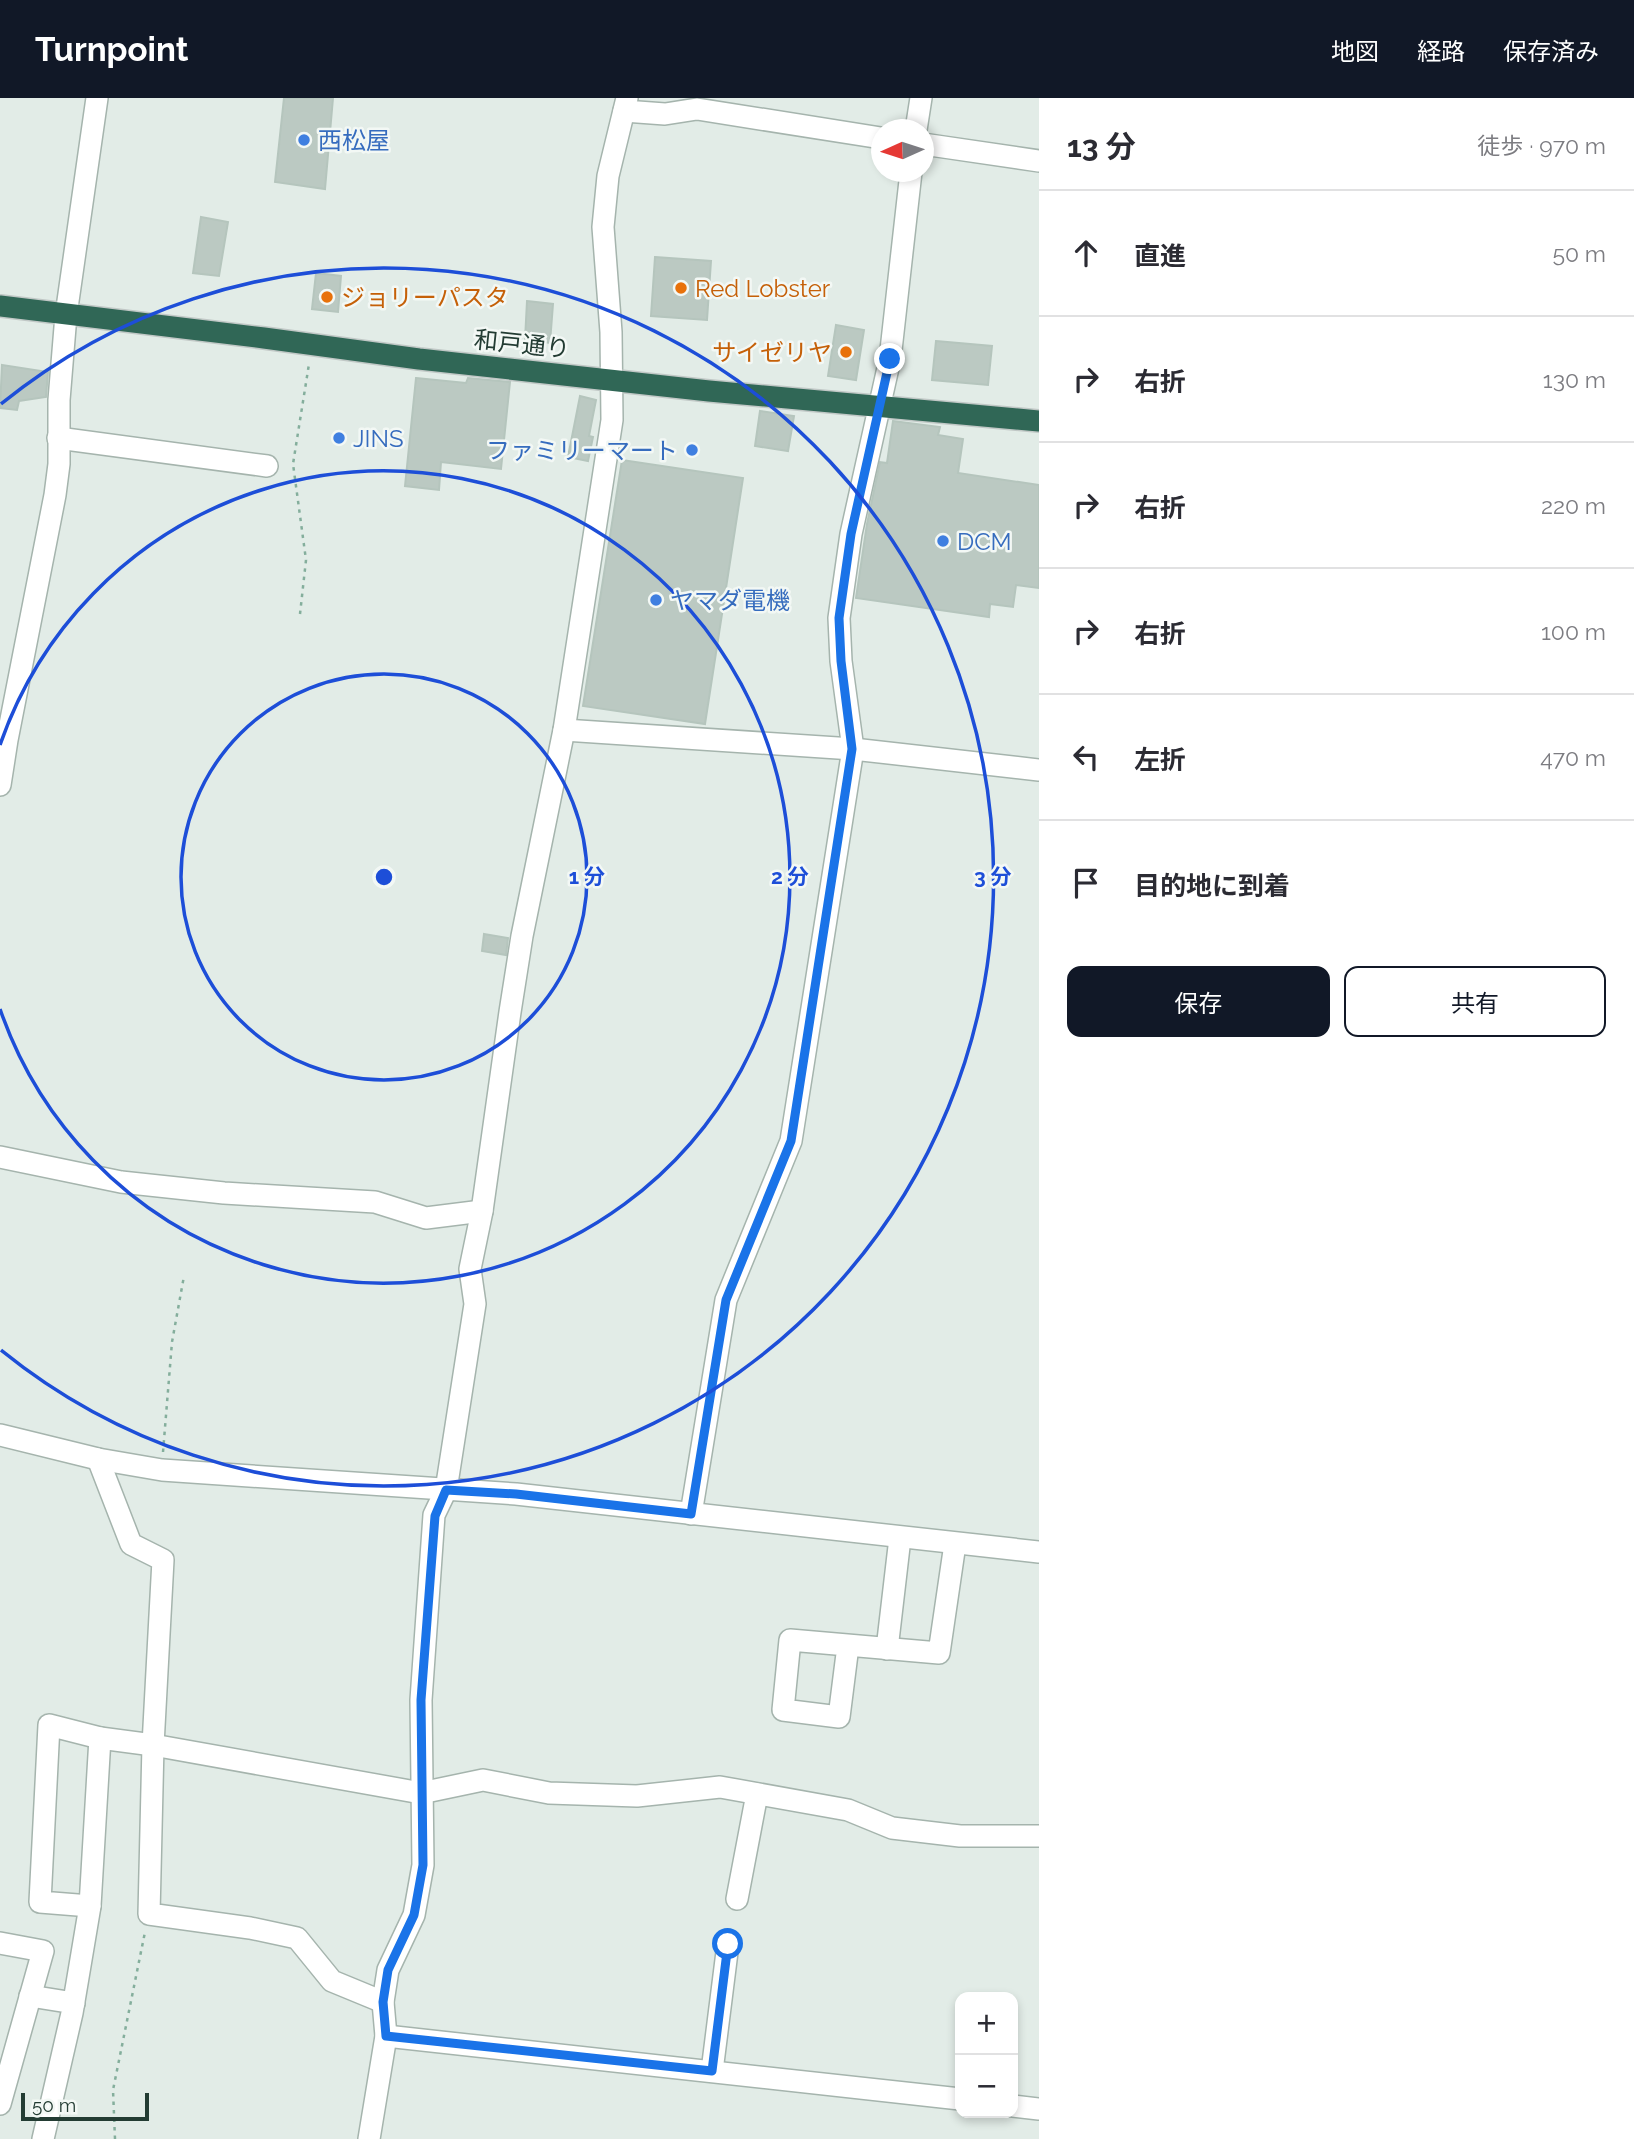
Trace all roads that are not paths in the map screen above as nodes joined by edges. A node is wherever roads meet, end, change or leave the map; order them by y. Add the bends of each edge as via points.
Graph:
1 (97, 98) edge
2 (921, 98) edge
3 (626, 105) edge
4 (918, 119) edge
5 (871, 136) edge
6 (934, 146) edge
7 (1039, 161) edge
8 (910, 182) edge
9 (0, 306) edge
10 (66, 315) junction
11 (611, 380) junction
12 (878, 407) junction
13 (1039, 421) edge
14 (58, 438) junction
15 (267, 466) dead end
16 (564, 730) junction
17 (852, 749) junction
18 (1039, 770) edge
19 (0, 785) edge
20 (0, 1157) edge
21 (482, 1211) junction
22 (0, 1435) edge
23 (98, 1460) junction
24 (446, 1490) junction
25 (691, 1514) junction
26 (900, 1538) junction
27 (955, 1544) junction
28 (1039, 1552) edge
29 (848, 1646) dead end
30 (887, 1649) junction
31 (100, 1738) junction
32 (153, 1745) junction
33 (421, 1793) junction
34 (757, 1794) junction
35 (1039, 1836) edge
36 (737, 1899) dead end
37 (90, 1906) junction
38 (0, 1943) edge
39 (728, 1944) dead end
40 (30, 1996) junction
41 (383, 2002) junction
42 (74, 2003) junction
43 (386, 2036) junction
44 (712, 2071) junction
45 (955, 2098) edge
46 (0, 2104) edge
47 (1018, 2107) edge
48 (1039, 2109) edge
49 (43, 2139) edge
50 (369, 2139) edge

1 - 10 street
2 - 4 street
3 - 5 street via 666,114 696,109
3 - 11 street via 608,176 603,227
6 - 7 street
8 - 12 street via 890,359
9 - 10 highway, 和戸通り
10 - 11 highway, 和戸通り
10 - 14 street
11 - 12 highway, 和戸通り
11 - 16 street via 612,420
12 - 13 highway, 和戸通り
12 - 17 street via 839,618
14 - 15 street
14 - 19 street via 55,495
16 - 17 street
16 - 21 street via 522,936
17 - 18 street
17 - 25 street via 791,1141 726,1300
20 - 21 street via 121,1182 374,1202 426,1218
21 - 24 street via 470,1269 475,1304
22 - 23 street
23 - 24 street via 162,1470
23 - 32 street via 131,1544 163,1560
24 - 25 street
24 - 33 street via 435,1516 421,1700
25 - 26 street
26 - 27 street
26 - 30 street
27 - 28 street
27 - 30 street via 939,1653
29 - 30 street
31 - 32 street
31 - 37 street
31 - 37 street via 49,1725 40,1902
32 - 33 street
32 - 41 street via 149,1914 297,1938 332,1981
33 - 34 street via 483,1780 549,1793 637,1796 720,1787
33 - 41 street via 423,1865 414,1915 388,1970
34 - 35 street via 848,1810 892,1828 960,1836
34 - 36 street
37 - 42 street
38 - 40 street via 43,1951
39 - 44 street
40 - 42 street
40 - 46 street
41 - 43 street
42 - 49 street
43 - 44 street
43 - 50 street
44 - 45 street
47 - 48 street

